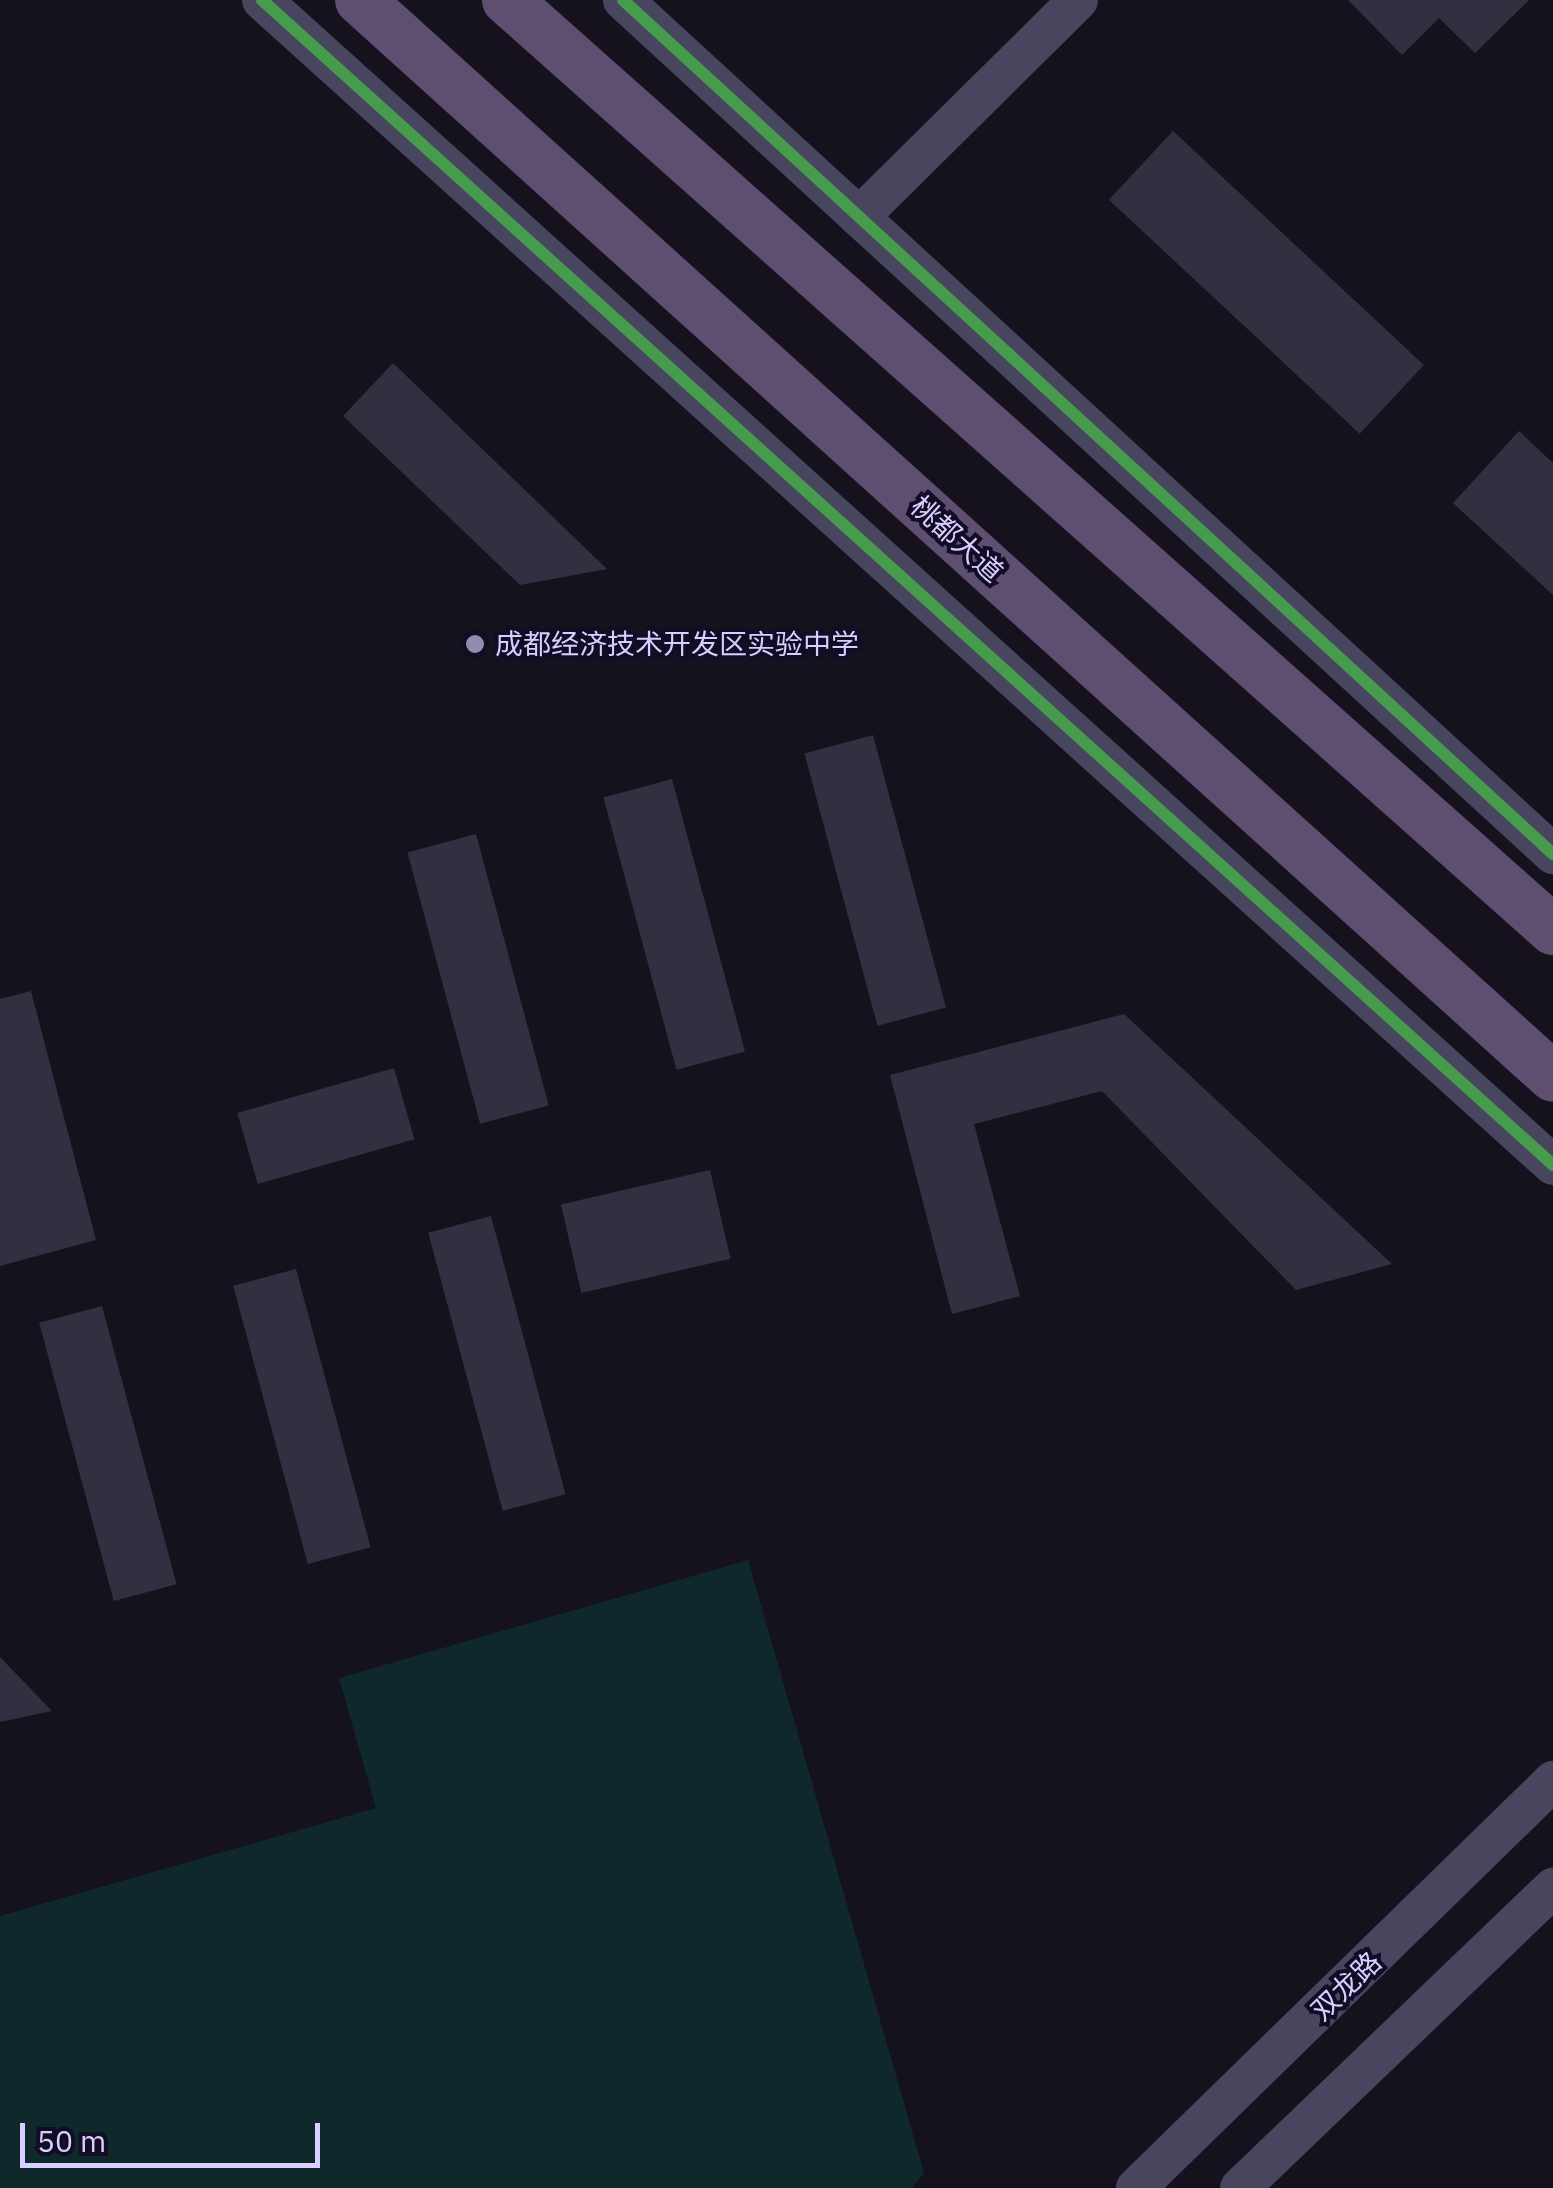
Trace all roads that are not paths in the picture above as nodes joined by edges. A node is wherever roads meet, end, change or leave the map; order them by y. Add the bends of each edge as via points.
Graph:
1 (262, 0) edge
2 (360, 0) edge
3 (507, 0) edge
4 (623, 0) edge
5 (1078, 0) edge
6 (860, 217) junction
7 (1553, 854) edge
8 (1553, 930) edge
9 (1553, 1077) edge
10 (1553, 1164) edge
11 (1553, 1781) edge
12 (1553, 1888) edge
13 (1136, 2188) edge
14 (1240, 2188) edge

1 - 10 street
2 - 9 main road, 桃都大道
3 - 8 main road
4 - 6 street
5 - 6 street
6 - 7 street
11 - 13 street, 双龙路
12 - 14 street

